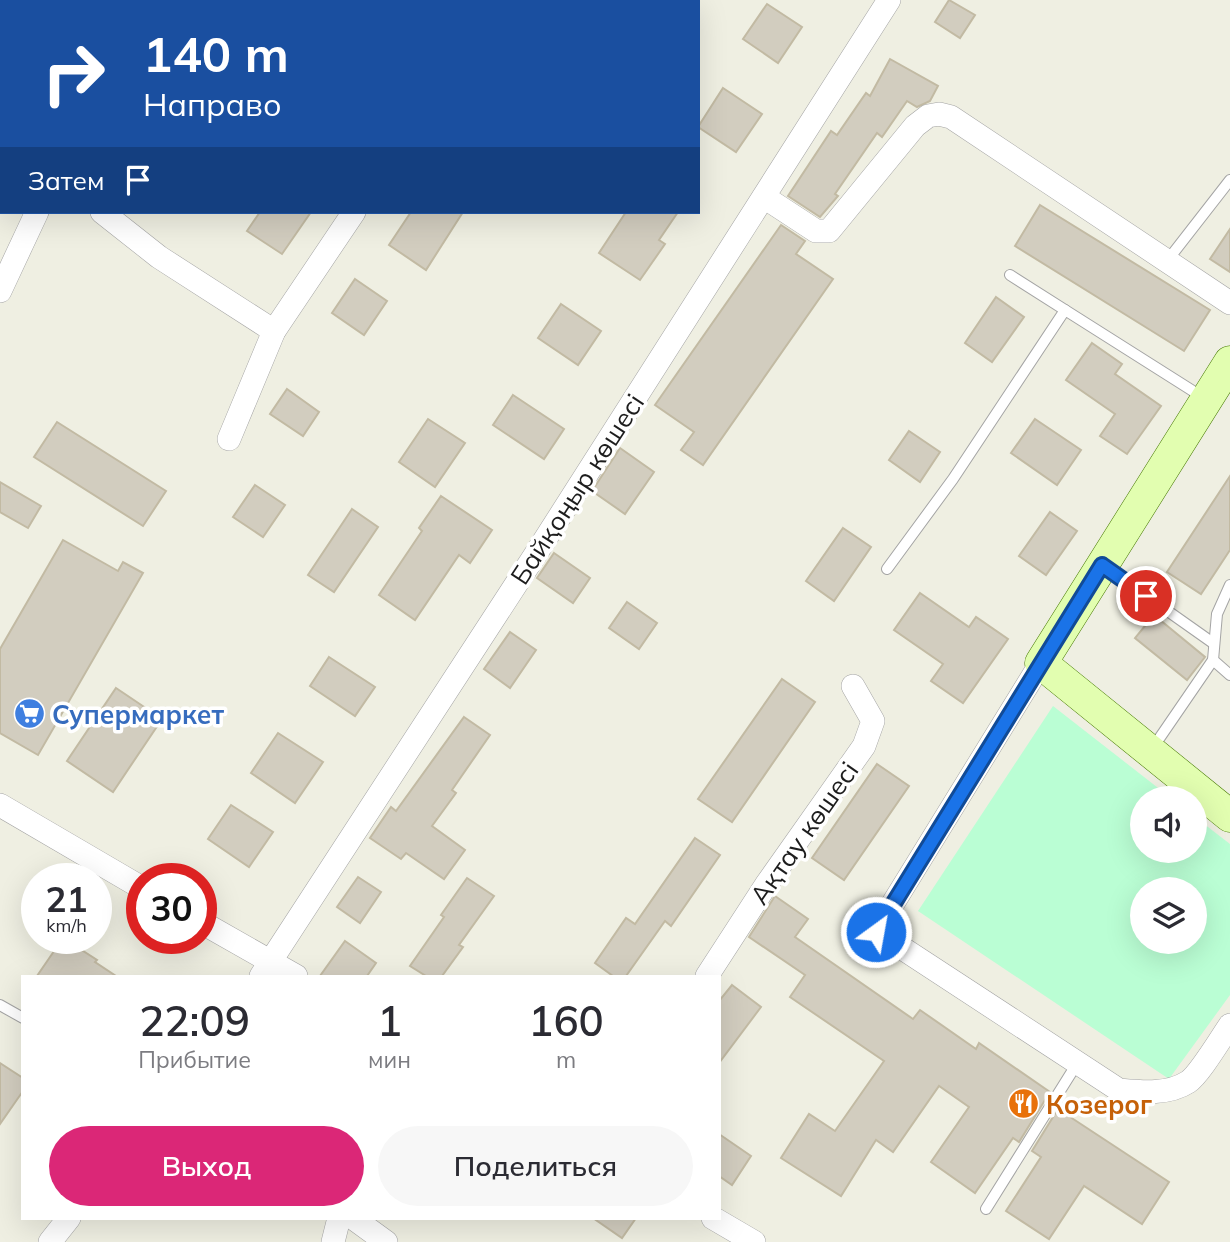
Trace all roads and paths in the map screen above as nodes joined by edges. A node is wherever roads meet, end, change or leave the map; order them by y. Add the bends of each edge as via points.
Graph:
1 (889, 0) edge
2 (1230, 180) edge
3 (764, 197) junction
4 (36, 214) edge
5 (105, 214) edge
6 (353, 214) edge
7 (1167, 261) junction
8 (1010, 275) dead end
9 (0, 290) edge
10 (1230, 303) edge
11 (1065, 310) junction
12 (274, 331) junction
13 (1230, 362) edge
14 (1206, 400) junction
15 (229, 439) dead end
16 (1102, 565) junction
17 (887, 569) dead end
18 (1230, 585) edge
19 (1213, 643) junction
20 (1213, 660) junction
21 (1041, 663) junction
22 (1230, 675) edge
23 (853, 686) dead end
24 (1151, 751) junction
25 (0, 805) edge
26 (1230, 816) edge
27 (126, 879) edge
28 (217, 934) edge
29 (266, 970) edge
30 (291, 975) edge
31 (709, 975) edge
32 (0, 1004) edge
33 (21, 1017) edge
34 (1230, 1025) edge
35 (1078, 1062) junction
36 (986, 1209) dead end
37 (67, 1220) edge
38 (338, 1220) edge
39 (357, 1220) edge
40 (716, 1220) edge
41 (50, 1242) edge
42 (333, 1242) edge
43 (386, 1242) edge
44 (754, 1242) edge

1 - 3 street, Байқоңыр көшесі
2 - 7 lane
3 - 7 street via 816,231 829,231 915,126 939,114 963,124
3 - 29 street, Байқоңыр көшесі
4 - 9 street
5 - 12 street via 159,257
6 - 12 street
7 - 10 street
8 - 11 lane
11 - 14 lane
11 - 17 lane via 953,480
12 - 15 street
13 - 14 street
14 - 16 street
16 - 19 lane
16 - 21 street
18 - 19 lane via 1217,614
19 - 20 lane
20 - 22 lane
20 - 24 lane
21 - 24 street
21 - 35 street via 876,932
23 - 31 street, Ақтау көшесі via 873,721 864,746
24 - 26 street
25 - 27 street
28 - 29 street
29 - 30 street
32 - 33 lane
34 - 35 street via 1189,1082 1164,1091 1119,1090
35 - 36 lane
37 - 41 street
38 - 42 street
39 - 43 street
40 - 44 street

